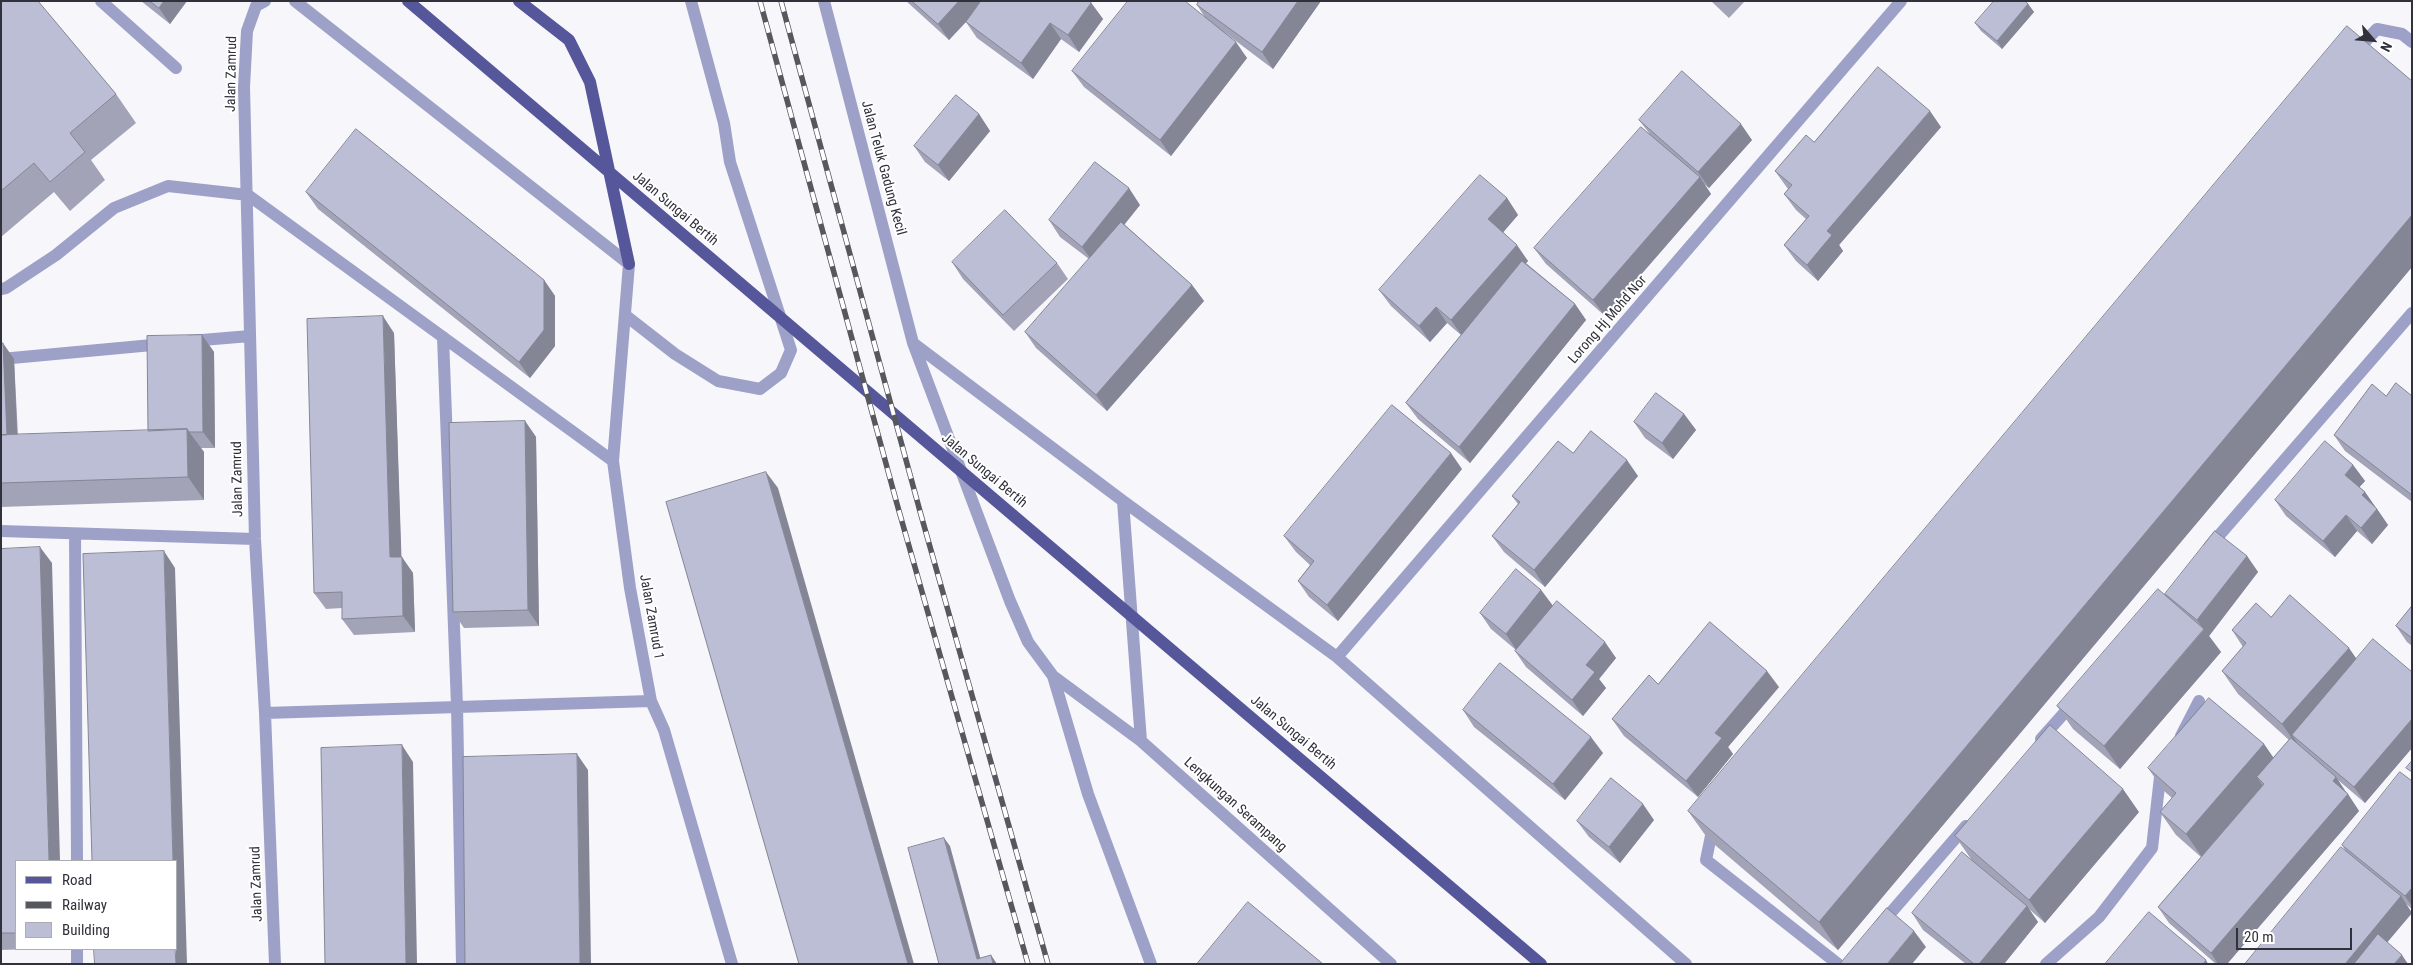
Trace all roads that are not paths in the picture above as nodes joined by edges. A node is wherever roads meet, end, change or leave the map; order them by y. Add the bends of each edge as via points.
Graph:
1 (101, 1) edge
2 (295, 1) edge
3 (408, 1) edge
4 (519, 1) edge
5 (691, 1) edge
6 (824, 1) edge
7 (1901, 1) edge
8 (257, 3) edge
9 (2412, 42) edge
10 (2342, 67) edge
11 (176, 68) dead end
12 (248, 196) junction
13 (628, 264) junction
14 (1, 289) edge
15 (2412, 313) edge
16 (626, 315) junction
17 (250, 336) junction
18 (443, 337) junction
19 (912, 343) junction
20 (1, 359) edge
21 (613, 461) junction
22 (1123, 502) junction
23 (1, 531) edge
24 (76, 534) junction
25 (255, 539) junction
26 (2197, 560) edge
27 (1010, 601) joint
28 (1337, 657) junction
29 (1053, 676) junction
30 (2080, 694) edge
31 (651, 701) junction
32 (2199, 701) dead end
33 (457, 706) junction
34 (265, 713) junction
35 (1141, 741) junction
36 (2178, 744) edge
37 (2035, 747) edge
38 (2169, 760) edge
39 (1977, 814) edge
40 (1725, 815) edge
41 (76, 860) edge
42 (1873, 934) edge
43 (77, 950) edge
44 (77, 964) edge
45 (275, 964) edge
46 (462, 964) edge
47 (732, 964) edge
48 (1151, 964) edge
49 (1391, 964) edge
50 (1541, 964) edge
51 (1686, 964) edge
52 (1838, 964) edge
53 (2046, 964) edge

1 - 11 street
2 - 13 street
3 - 50 main road, Jalan Sungai Bertih
4 - 13 main road via 569,40 590,82
5 - 16 street via 724,123 730,162 791,350 781,373 760,389 718,380 675,354
6 - 19 street, Jalan Teluk Gadung Kecil
7 - 28 street, Lorong Hj Mohd Nor
8 - 12 street, Jalan Zamrud via 247,30 244,87
9 - 10 street via 2402,34 2377,29
12 - 14 street via 168,186 114,208 56,255
12 - 17 street, Jalan Zamrud
12 - 18 street
13 - 16 street, Jalan Zamrud 1
15 - 26 street
16 - 21 street, Jalan Zamrud 1
17 - 20 street
17 - 25 street, Jalan Zamrud
18 - 21 street
18 - 33 street
19 - 22 street
19 - 27 street, Jalan Teluk Gadung Kecil
21 - 31 street, Jalan Zamrud 1 via 630,588
22 - 28 street
22 - 35 street
23 - 24 street
24 - 25 street
24 - 41 street
25 - 34 street, Jalan Zamrud
27 - 29 street, Lengkungan Serampang via 1028,642
28 - 51 street
29 - 35 street, Lengkungan Serampang
29 - 48 street, Lengkungan Serampang via 1088,794
30 - 37 street
31 - 33 street
31 - 47 street, Jalan Zamrud 1 via 664,730
32 - 36 street
33 - 34 street
33 - 46 street
34 - 45 street, Jalan Zamrud
35 - 49 street, Lengkungan Serampang
38 - 53 street via 2160,778 2152,848 2099,918
39 - 42 street
40 - 52 street via 1712,831 1706,860
43 - 44 street

